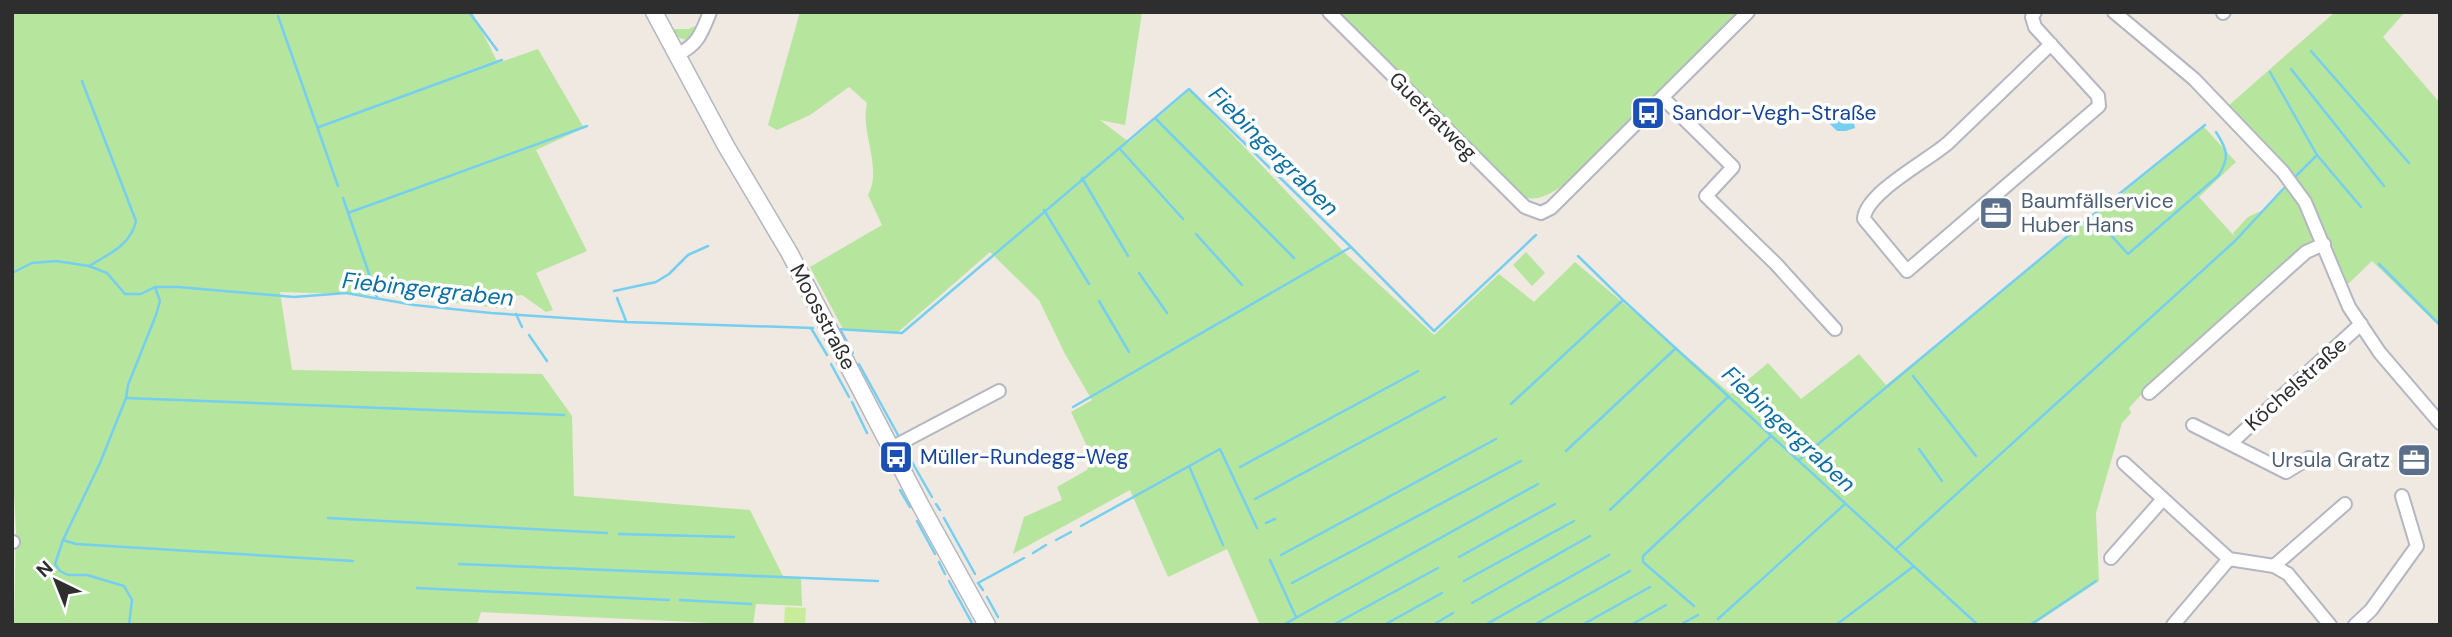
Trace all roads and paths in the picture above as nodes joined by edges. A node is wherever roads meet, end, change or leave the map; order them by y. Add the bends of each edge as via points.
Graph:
1 (654, 12) edge
2 (709, 12) edge
3 (1329, 12) edge
4 (1748, 12) edge
5 (2035, 12) edge
6 (2114, 12) edge
7 (2050, 44) junction
8 (677, 54) junction
9 (1663, 97) junction
10 (2324, 244) junction
11 (2361, 324) junction
12 (1835, 329) dead end
13 (999, 391) dead end
14 (2149, 393) dead end
15 (2440, 423) edge
16 (2193, 425) dead end
17 (2231, 443) junction
18 (891, 448) junction
19 (2309, 458) dead end
20 (2124, 463) dead end
21 (2402, 496) dead end
22 (2163, 499) junction
23 (2345, 504) dead end
24 (2111, 558) dead end
25 (2229, 559) junction
26 (2274, 566) junction
27 (987, 625) edge
28 (2173, 625) edge
29 (2330, 625) edge
30 (2355, 625) edge

1 - 8 street, Moosstraße
2 - 8 street via 698,41
3 - 9 street, Guetratweg via 1525,207 1541,214
4 - 9 street
5 - 7 street via 2032,22
6 - 10 street via 2194,79 2276,164 2305,202
7 - 7 street via 1941,149 1896,180 1865,210 1864,219 1907,271 2099,106 2098,96
8 - 18 street, Moosstraße via 789,252
9 - 12 street via 1733,167 1706,196
10 - 11 street via 2349,307
10 - 14 street via 2306,252
11 - 15 street
11 - 17 street, Köchelstraße
13 - 18 street
16 - 17 street, Köchelstraße
17 - 19 street, Köchelstraße via 2287,472
18 - 27 street, Moosstraße
20 - 22 street
21 - 30 street via 2417,546
22 - 24 street
22 - 25 street
23 - 26 street
25 - 26 street
25 - 28 street
26 - 29 street via 2288,574

